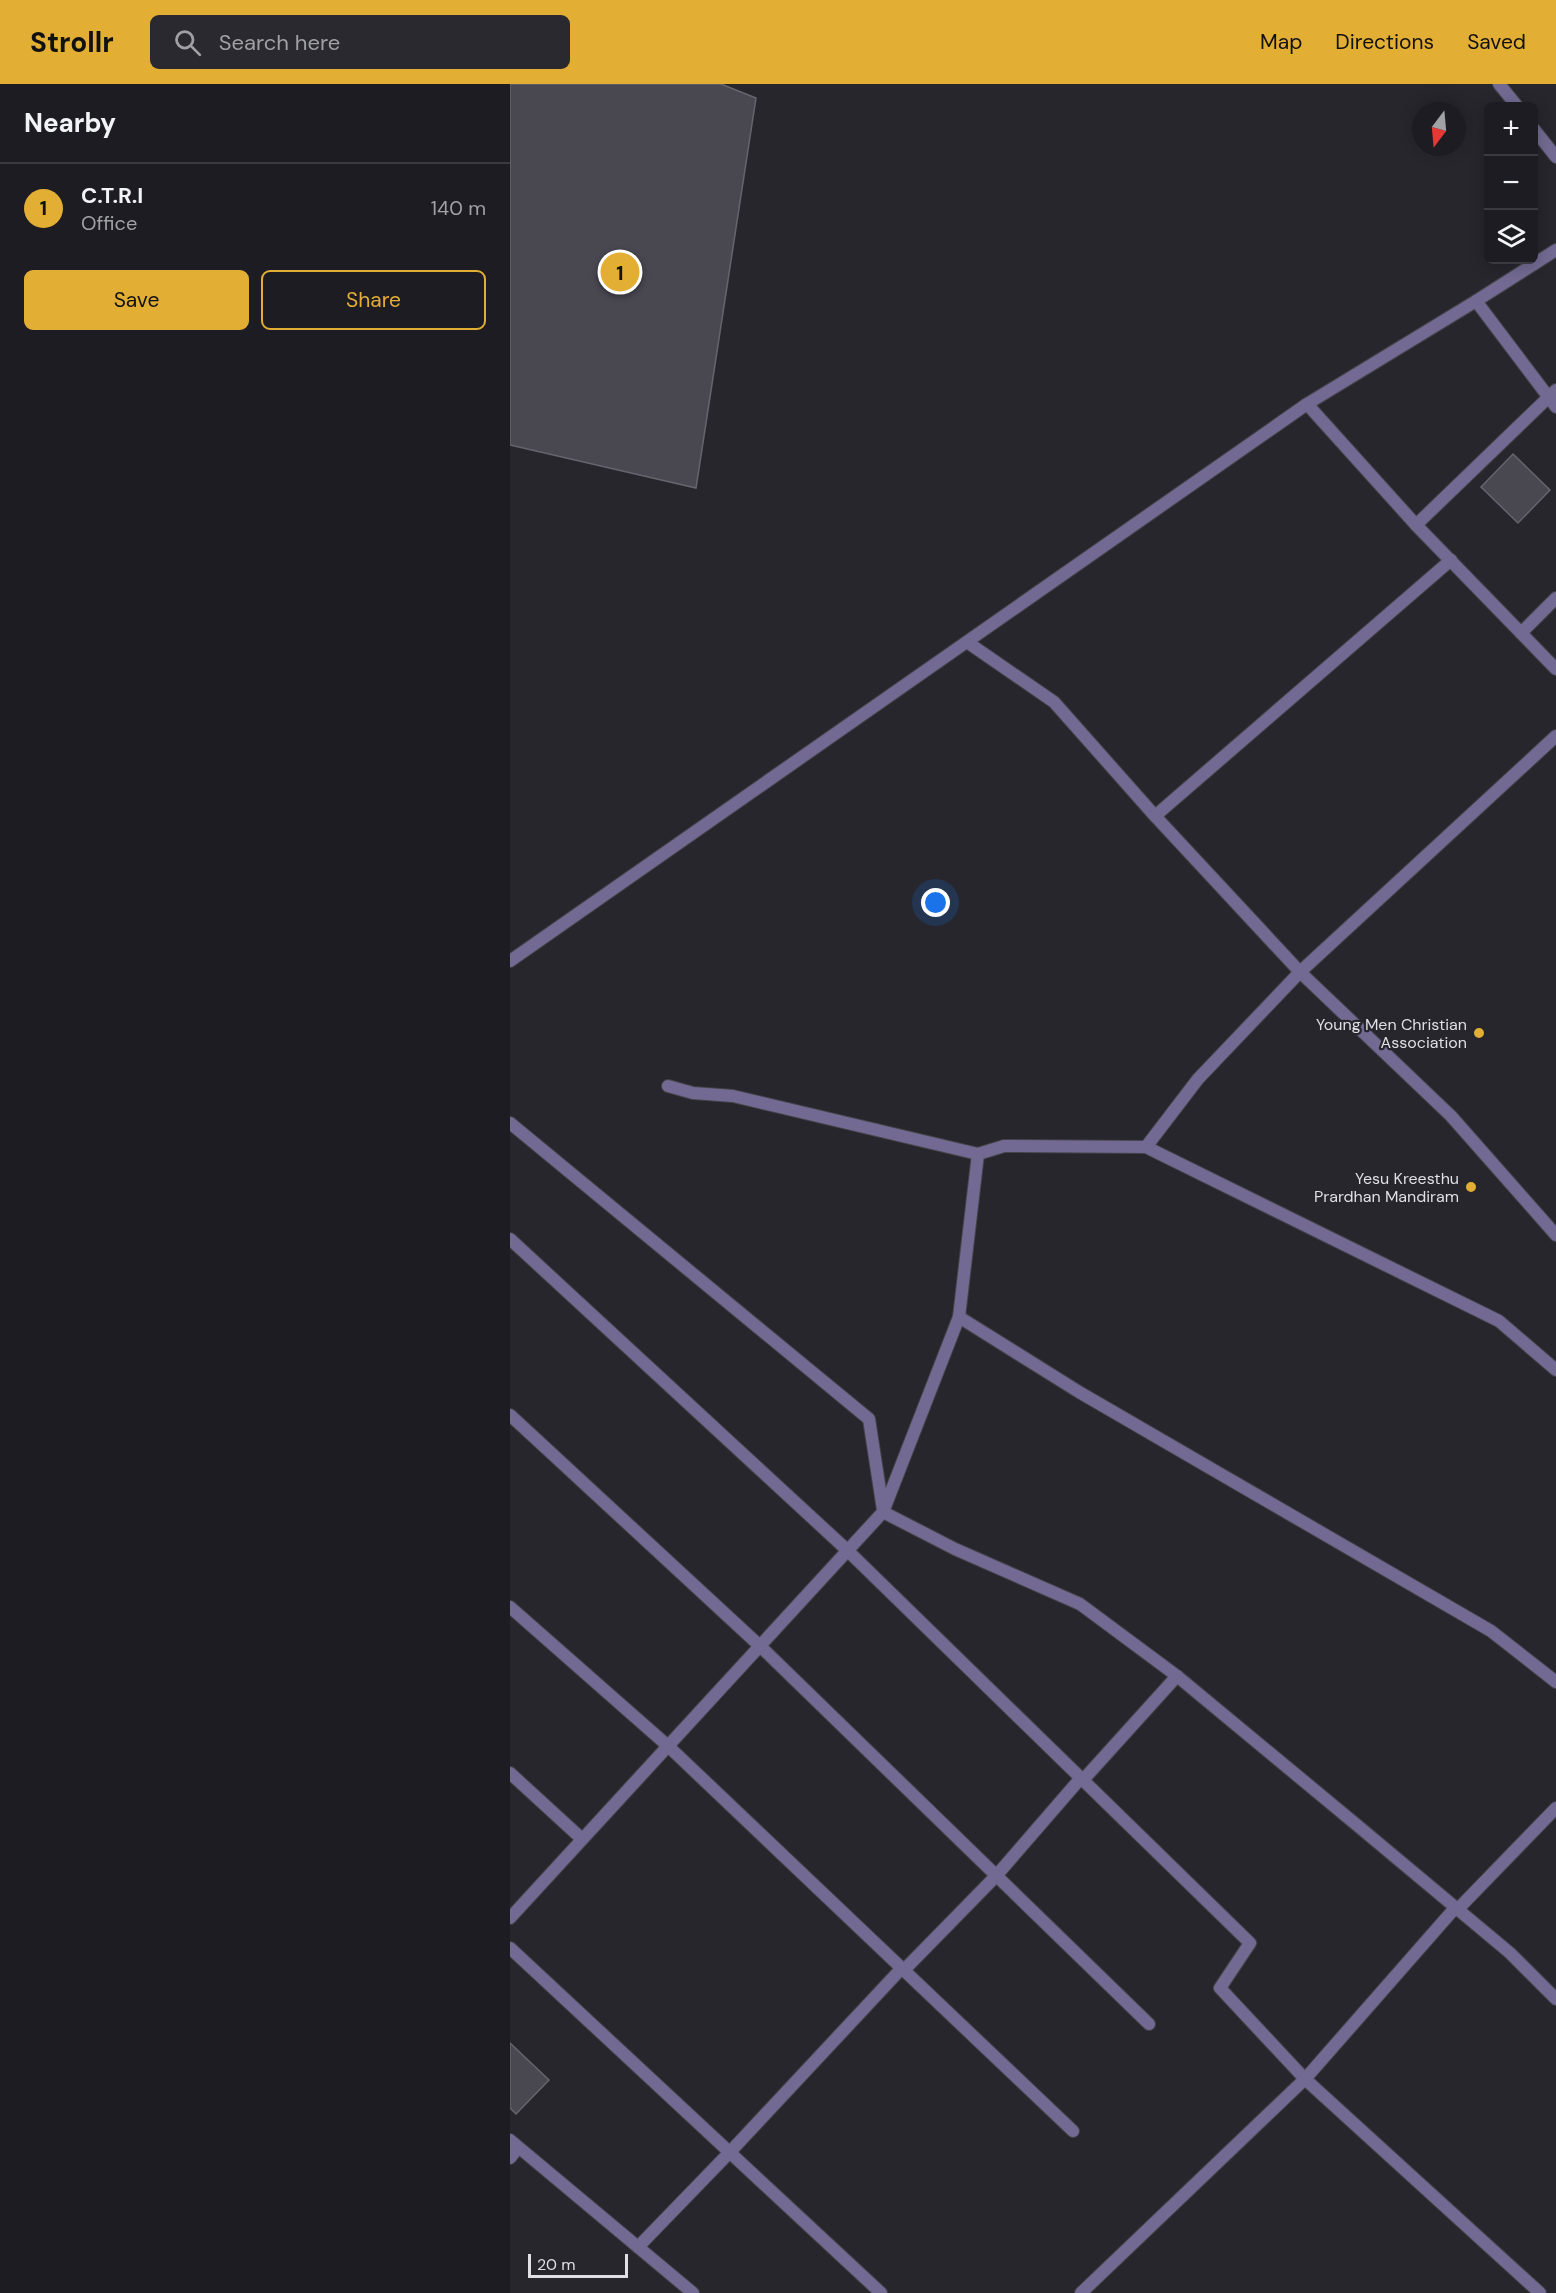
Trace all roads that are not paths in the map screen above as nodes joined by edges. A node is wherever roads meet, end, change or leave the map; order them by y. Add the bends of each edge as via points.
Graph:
1 (1499, 84) edge
2 (1514, 102) edge
3 (1538, 134) edge
4 (1556, 157) edge
5 (1556, 250) edge
6 (1476, 301) junction
7 (1554, 398) edge
8 (1307, 404) junction
9 (1416, 525) junction
10 (1451, 560) junction
11 (1556, 598) edge
12 (1521, 633) junction
13 (967, 642) junction
14 (1556, 669) edge
15 (1556, 736) edge
16 (1155, 816) junction
17 (510, 961) edge
18 (1300, 972) junction
19 (668, 1086) dead end
20 (510, 1123) edge
21 (1146, 1147) junction
22 (978, 1154) junction
23 (1556, 1235) edge
24 (510, 1239) edge
25 (959, 1317) junction
26 (1556, 1370) edge
27 (510, 1415) edge
28 (883, 1512) junction
29 (848, 1550) junction
30 (510, 1607) edge
31 (760, 1646) junction
32 (1177, 1676) junction
33 (1556, 1682) edge
34 (668, 1746) junction
35 (510, 1773) edge
36 (1083, 1780) junction
37 (1556, 1808) edge
38 (582, 1839) junction
39 (996, 1876) junction
40 (1458, 1909) junction
41 (510, 1918) edge
42 (510, 1948) edge
43 (904, 1970) junction
44 (1556, 1999) edge
45 (1149, 2024) dead end
46 (1305, 2079) junction
47 (1073, 2131) dead end
48 (513, 2149) edge
49 (730, 2152) junction
50 (638, 2247) junction
51 (693, 2293) edge
52 (881, 2293) edge
53 (1081, 2293) edge
54 (1540, 2293) edge

1 - 2 street
3 - 4 street
5 - 6 street
6 - 7 street
6 - 8 street
7 - 9 street
8 - 9 street
8 - 13 street
9 - 10 street
10 - 12 street
10 - 16 street
11 - 12 street
12 - 14 street
13 - 16 street via 1054,702
13 - 17 street
15 - 18 street
16 - 18 street
18 - 21 street via 1198,1079
18 - 23 street via 1451,1116
19 - 22 street via 693,1093 734,1096
20 - 28 street via 869,1419
21 - 22 street via 1004,1146
21 - 26 street via 1499,1321
22 - 25 street
24 - 29 street
25 - 28 street
25 - 33 street via 1079,1392 1491,1631
27 - 31 street
28 - 29 street
28 - 32 street via 955,1549 1080,1604
29 - 31 street
29 - 36 street
30 - 34 street
31 - 34 street
31 - 39 street
32 - 36 street
32 - 40 street
34 - 38 street
34 - 43 street
35 - 38 street
36 - 39 street
36 - 46 street via 1250,1942 1220,1988
37 - 40 street
38 - 41 street
39 - 43 street
39 - 45 street
40 - 44 street
40 - 46 street
42 - 49 street
43 - 47 street
43 - 49 street
46 - 53 street
46 - 54 street
48 - 50 street
49 - 50 street
49 - 52 street
50 - 51 street

